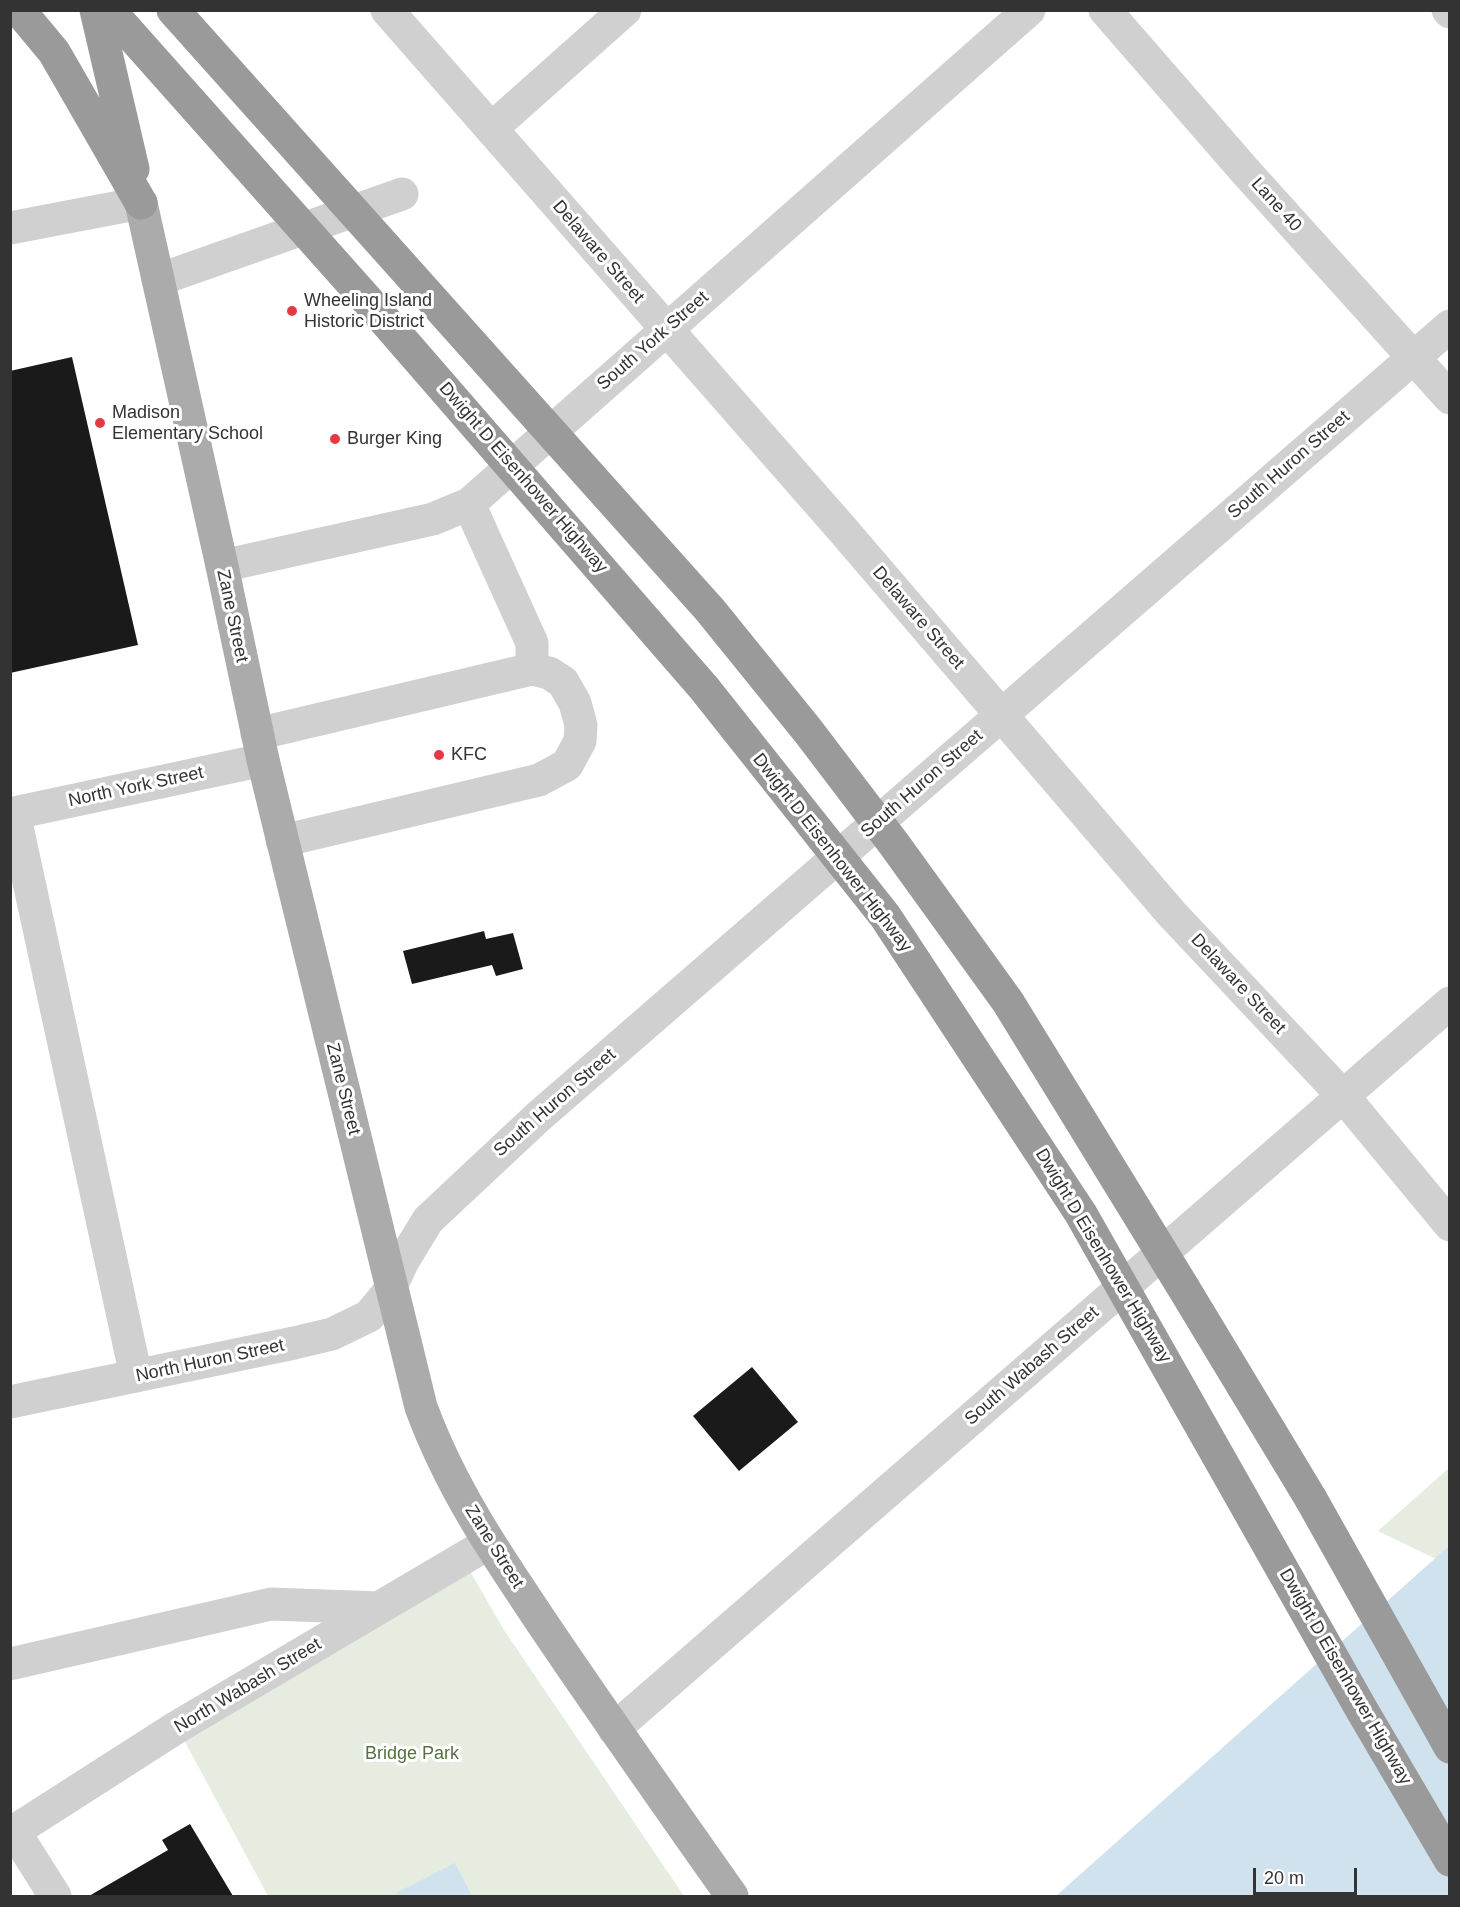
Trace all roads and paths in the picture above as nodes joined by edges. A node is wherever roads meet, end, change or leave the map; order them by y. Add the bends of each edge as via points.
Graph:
1 (19, 10) edge
2 (96, 10) edge
3 (109, 10) edge
4 (173, 10) edge
5 (387, 10) edge
6 (625, 10) edge
7 (1029, 10) edge
8 (1105, 10) edge
9 (490, 129) junction
10 (402, 194) dead end
11 (141, 203) junction
12 (10, 228) edge
13 (158, 280) junction
14 (1449, 326) edge
15 (666, 330) junction
16 (1413, 357) junction
17 (1449, 398) edge
18 (469, 504) junction
19 (222, 566) junction
20 (532, 669) junction
21 (1001, 715) junction
22 (260, 747) junction
23 (12, 813) edge
24 (282, 841) junction
25 (1449, 1003) edge
26 (1344, 1097) junction
27 (1449, 1224) edge
28 (392, 1286) junction
29 (136, 1376) junction
30 (10, 1402) edge
31 (489, 1543) junction
32 (380, 1608) junction
33 (10, 1664) edge
34 (614, 1729) junction
35 (1449, 1747) edge
36 (12, 1832) edge
37 (1449, 1860) edge
38 (55, 1896) edge
39 (732, 1896) edge

1 - 11 highway via 54,52
2 - 11 highway
3 - 37 highway, Dwight D Eisenhower Highway, bridge via 704,688 885,916 1082,1214
4 - 35 highway, bridge via 710,610 894,844 1008,1002 1184,1287 1311,1499
5 - 9 street, Delaware Street
6 - 9 street
7 - 15 street, South York Street
8 - 16 street, Lane 40
9 - 15 street, Delaware Street
10 - 13 street
11 - 12 street
11 - 13 main road, Zane Street
13 - 19 main road, Zane Street
14 - 16 street, South Huron Street
15 - 18 street, South York Street
15 - 21 street, Delaware Street
16 - 17 street, Lane 40
16 - 21 street, South Huron Street
18 - 19 street, South York Street via 433,519
18 - 20 street via 532,643
19 - 22 main road, Zane Street
20 - 22 street, North York Street
20 - 24 street via 563,682 575,702 581,725 580,741 567,765 539,780
21 - 26 street, Delaware Street via 1171,913
21 - 28 street, South Huron Street via 441,1205 415,1238
22 - 23 street, North York Street
22 - 24 main road, Zane Street
23 - 29 street
24 - 28 main road, Zane Street
25 - 26 street, South Wabash Street
26 - 27 street, Delaware Street
26 - 34 street, South Wabash Street
28 - 29 street, North Huron Street via 369,1316 332,1334
28 - 31 main road, Zane Street via 421,1407 445,1467
29 - 30 street, North Huron Street
31 - 32 street, North Wabash Street
31 - 34 main road, Zane Street
32 - 33 street via 271,1604
32 - 36 street, North Wabash Street via 177,1727
34 - 39 main road, Zane Street
36 - 38 street

